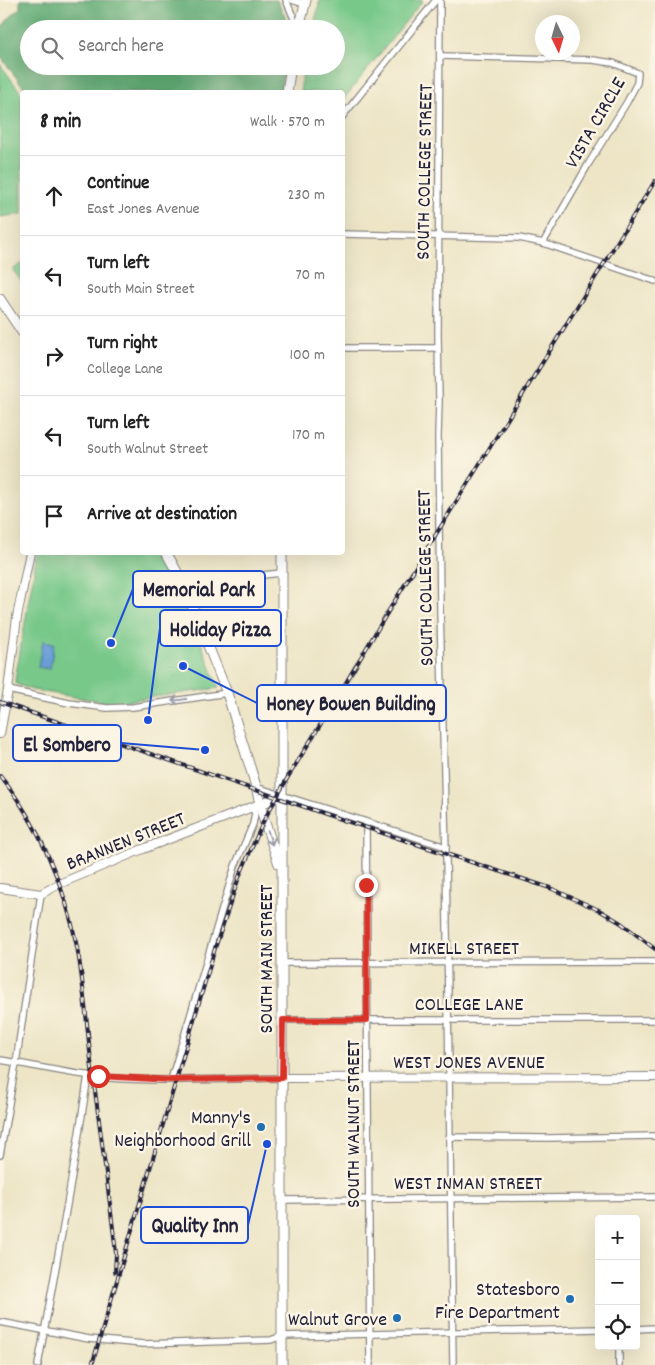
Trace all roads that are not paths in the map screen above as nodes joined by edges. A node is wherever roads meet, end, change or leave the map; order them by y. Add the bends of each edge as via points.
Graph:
1 (286, 0) edge
2 (292, 0) edge
3 (436, 0) edge
4 (440, 0) edge
5 (306, 2) edge
6 (294, 20) edge
7 (300, 20) edge
8 (441, 56) junction
9 (290, 75) edge
10 (287, 90) edge
11 (345, 113) edge
12 (345, 234) edge
13 (439, 235) junction
14 (543, 243) junction
15 (655, 281) edge
16 (0, 299) edge
17 (20, 329) edge
18 (345, 348) edge
19 (438, 348) junction
20 (29, 555) edge
21 (168, 555) edge
22 (282, 555) edge
23 (282, 574) junction
24 (183, 583) junction
25 (8, 690) junction
26 (227, 693) junction
27 (0, 734) edge
28 (256, 787) junction
29 (282, 797) junction
30 (256, 805) junction
31 (366, 823) junction
32 (446, 848) junction
33 (282, 871) junction
34 (0, 888) edge
35 (41, 894) junction
36 (655, 962) edge
37 (282, 963) junction
38 (448, 963) junction
39 (367, 964) junction
40 (283, 1020) junction
41 (367, 1020) junction
42 (448, 1020) junction
43 (655, 1020) edge
44 (0, 1060) edge
45 (16, 1063) junction
46 (88, 1075) junction
47 (449, 1077) junction
48 (655, 1077) edge
49 (282, 1078) junction
50 (368, 1078) junction
51 (171, 1080) junction
52 (655, 1136) edge
53 (449, 1137) junction
54 (0, 1155) edge
55 (655, 1197) edge
56 (451, 1198) junction
57 (369, 1199) junction
58 (282, 1200) junction
59 (0, 1322) edge
60 (655, 1328) edge
61 (595, 1329) edge
62 (640, 1329) edge
63 (44, 1330) junction
64 (452, 1332) junction
65 (370, 1334) junction
66 (282, 1336) junction
67 (619, 1350) edge
68 (38, 1365) edge
69 (282, 1365) edge
70 (370, 1365) edge
71 (453, 1365) edge
72 (619, 1365) edge

1 - 6 street
2 - 5 street
3 - 11 street
4 - 8 street, SOUTH COLLEGE STREET
5 - 7 main road
8 - 13 street, SOUTH COLLEGE STREET
8 - 14 street, VISTA CIRCLE via 593,60 613,63 638,73 637,83 627,102
9 - 10 main road
12 - 13 street
13 - 14 street via 519,238
13 - 19 street, SOUTH COLLEGE STREET
14 - 15 street
16 - 17 main road
18 - 19 street
19 - 32 street, SOUTH COLLEGE STREET
20 - 25 street via 17,617
21 - 24 main road
22 - 23 main road, SOUTH MAIN STREET
23 - 24 street
23 - 29 main road, SOUTH MAIN STREET
24 - 26 main road
26 -> 25 street via 107,708
25 - 27 street
26 - 28 main road
28 - 29 street
28 - 30 main road
29 - 30 main road
29 - 31 street
29 - 33 main road, SOUTH MAIN STREET
30 -> 33 main road
30 - 35 street, BRANNEN STREET via 143,849
30 - 51 street via 253,824 235,866
31 - 32 street
31 - 39 street, SOUTH WALNUT STREET
32 - 38 street, SOUTH COLLEGE STREET
33 - 37 main road, SOUTH MAIN STREET
34 - 35 street
35 - 45 street
36 - 38 street, MIKELL STREET
37 - 39 street, MIKELL STREET
37 - 40 main road, SOUTH MAIN STREET
38 - 39 street, MIKELL STREET
38 - 42 street, SOUTH COLLEGE STREET
39 - 41 street, SOUTH WALNUT STREET
40 - 41 street, COLLEGE LANE
40 - 49 main road, SOUTH MAIN STREET
41 - 42 street, COLLEGE LANE
41 - 50 street, SOUTH WALNUT STREET
42 - 43 street, COLLEGE LANE
42 - 47 street, SOUTH COLLEGE STREET
44 - 45 street
45 - 46 street
45 - 54 street
46 - 51 street
46 - 63 street
47 - 48 street, WEST JONES AVENUE
47 - 50 street, WEST JONES AVENUE
47 - 53 street, SOUTH COLLEGE STREET
49 - 50 street, WEST JONES AVENUE
49 - 51 street
49 - 58 main road, SOUTH MAIN STREET
50 - 57 street, SOUTH WALNUT STREET
52 - 53 street
53 - 56 street, SOUTH COLLEGE STREET
55 - 56 street, WEST INMAN STREET
56 - 57 street, WEST INMAN STREET
56 - 64 street, SOUTH COLLEGE STREET
57 - 58 street, WEST INMAN STREET
57 - 65 street, SOUTH WALNUT STREET
58 - 66 main road, SOUTH MAIN STREET
59 - 63 street
60 - 62 street
61 - 64 street
63 - 66 street via 143,1344 271,1340
63 - 68 street
64 - 65 street
64 - 71 street, SOUTH COLLEGE STREET
65 - 66 street
65 - 70 street, SOUTH WALNUT STREET
66 - 69 main road, SOUTH MAIN STREET
67 - 72 street

